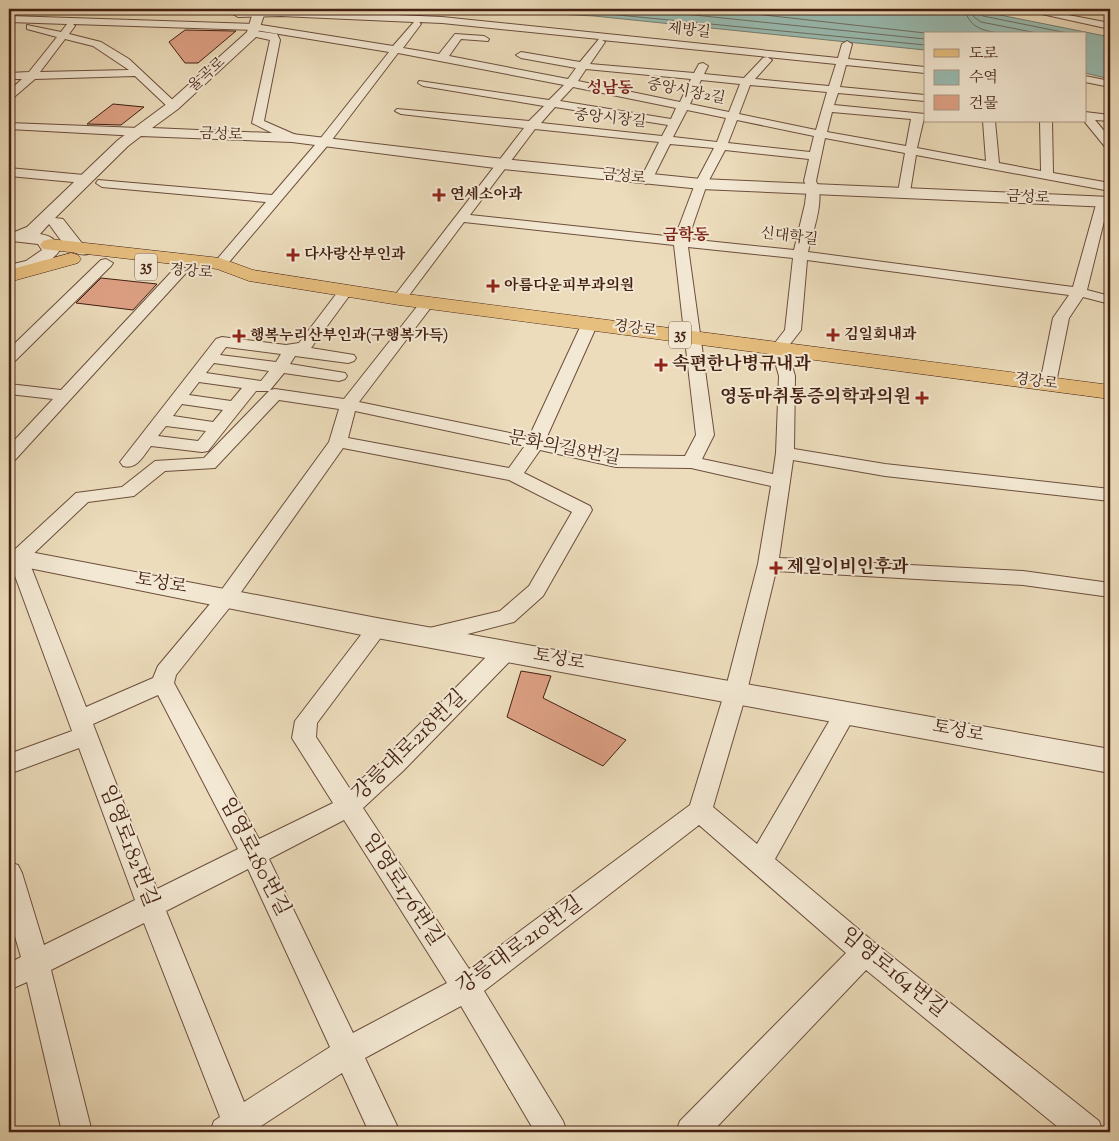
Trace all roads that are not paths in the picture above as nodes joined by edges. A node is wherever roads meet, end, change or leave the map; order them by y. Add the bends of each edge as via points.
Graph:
1 (1024, 9) edge
2 (1103, 9) edge
3 (1110, 10) edge
4 (260, 11) edge
5 (231, 14) dead end
6 (9, 18) edge
7 (75, 21) junction
8 (9, 24) edge
9 (416, 24) dead end
10 (1110, 26) edge
11 (254, 30) junction
12 (63, 36) junction
13 (496, 40) dead end
14 (847, 44) dead end
15 (579, 46) dead end
16 (536, 47) dead end
17 (395, 50) junction
18 (520, 55) junction
19 (442, 58) junction
20 (706, 60) dead end
21 (843, 62) junction
22 (759, 65) dead end
23 (583, 66) junction
24 (498, 68) junction
25 (924, 70) edge
26 (138, 73) junction
27 (9, 76) edge
28 (698, 76) junction
29 (31, 77) junction
30 (1086, 79) edge
31 (746, 82) junction
32 (423, 83) dead end
33 (571, 83) junction
34 (1110, 84) edge
35 (1086, 87) edge
36 (467, 90) junction
37 (834, 90) junction
38 (1110, 91) edge
39 (501, 95) junction
40 (9, 96) edge
41 (924, 98) edge
42 (554, 103) junction
43 (173, 106) junction
44 (683, 107) junction
45 (829, 108) junction
46 (401, 112) dead end
47 (1086, 115) edge
48 (441, 116) junction
49 (733, 116) junction
50 (921, 116) edge
51 (1086, 116) edge
52 (1110, 118) edge
53 (480, 120) junction
54 (989, 122) edge
55 (1046, 122) edge
56 (675, 123) junction
57 (532, 125) junction
58 (9, 126) edge
59 (139, 132) junction
60 (820, 134) junction
61 (292, 138) junction
62 (666, 140) junction
63 (324, 142) junction
64 (1110, 145) edge
65 (720, 146) junction
66 (911, 151) junction
67 (817, 156) junction
68 (503, 164) junction
69 (993, 166) junction
70 (9, 172) edge
71 (1046, 175) junction
72 (84, 180) junction
73 (646, 180) junction
74 (102, 183) junction
75 (701, 184) junction
76 (813, 187) junction
77 (1110, 187) edge
78 (904, 192) junction
79 (275, 199) junction
80 (1107, 201) edge
81 (461, 218) junction
82 (52, 220) junction
83 (1094, 232) junction
84 (12, 234) edge
85 (1110, 236) edge
86 (680, 241) junction
87 (47, 249) junction
88 (76, 255) junction
89 (800, 255) junction
90 (106, 263) junction
91 (220, 264) junction
92 (180, 271) junction
93 (9, 272) edge
94 (249, 275) junction
95 (346, 292) junction
96 (1079, 292) junction
97 (398, 299) junction
98 (1110, 300) edge
99 (428, 302) junction
100 (590, 323) junction
101 (693, 336) junction
102 (779, 348) junction
103 (290, 350) junction
104 (9, 358) edge
105 (210, 358) junction
106 (348, 358) dead end
107 (280, 368) junction
108 (339, 376) dead end
109 (196, 377) junction
110 (1048, 384) junction
111 (265, 386) junction
112 (9, 389) edge
113 (1110, 392) edge
114 (326, 394) dead end
115 (63, 395) junction
116 (180, 399) junction
117 (348, 405) junction
118 (235, 407) junction
119 (163, 420) junction
120 (218, 428) junction
121 (147, 440) junction
122 (338, 442) junction
123 (535, 444) junction
124 (785, 453) junction
125 (9, 456) edge
126 (129, 462) dead end
127 (692, 462) junction
128 (514, 475) junction
129 (781, 482) junction
130 (1110, 494) edge
131 (12, 562) edge
132 (768, 564) junction
133 (1110, 590) edge
134 (227, 596) junction
135 (378, 628) junction
136 (429, 636) junction
137 (506, 651) junction
138 (163, 683) junction
139 (736, 692) junction
140 (846, 712) junction
141 (82, 728) junction
142 (1110, 761) edge
143 (9, 764) edge
144 (347, 807) junction
145 (700, 810) junction
146 (254, 855) junction
147 (760, 862) junction
148 (9, 873) edge
149 (150, 905) junction
150 (865, 952) junction
151 (36, 963) junction
152 (9, 977) edge
153 (466, 988) junction
154 (349, 1051) junction
155 (235, 1130) edge
156 (77, 1132) edge
157 (386, 1132) edge
158 (552, 1132) edge
159 (691, 1132) edge
160 (1088, 1132) edge

1 - 10 street
2 - 3 street
4 - 5 street, 제방길
4 - 11 street, 율곡로
4 - 21 street, 제방길 via 426,19
6 - 7 street
7 - 11 street
7 - 12 street
8 - 12 street
9 - 17 street
11 - 17 street, 중앙시장2길 via 301,33
11 - 43 street, 율곡로
11 - 61 street via 274,36 275,40 258,123
12 - 26 street via 97,44
12 - 29 street
13 - 19 street via 458,36
14 - 21 street
15 - 23 street via 603,40
16 - 18 street
17 - 19 street, 중앙시장2길
17 - 63 street
18 - 23 street
18 - 24 street
19 - 24 street, 중앙시장2길
20 - 28 street
21 - 25 street, 제방길
21 - 37 street
22 - 31 street
23 - 28 street
23 - 33 street
24 - 33 street, 중앙시장2길
26 - 29 street
26 - 43 street
27 - 29 street
28 - 31 street
28 - 44 street
29 - 40 street
30 - 34 street
31 - 37 street
31 - 49 street
32 - 36 street
33 - 42 street
33 - 44 street, 중앙시장2길
35 - 38 street
36 - 39 street
36 - 48 street
37 - 41 street
37 - 45 street
39 - 42 street
39 - 53 street
42 - 56 street
42 - 57 street
43 - 59 street, 율곡로
44 - 49 street, 중앙시장2길
44 - 56 street
45 - 50 street
45 - 60 street
46 - 48 street, 중앙시장길
47 - 52 street
48 - 53 street, 중앙시장길
49 - 60 street, 중앙시장2길
49 - 65 street
50 - 66 street
51 - 64 street
53 - 57 street, 중앙시장길
54 - 69 street
55 - 71 street
56 - 62 street
57 - 62 street, 중앙시장길
57 - 68 street
58 - 59 street
59 - 61 street, 금성로
59 - 72 street, 율곡로
59 - 74 street, 율곡로 via 136,145
60 - 66 street, 중앙시장2길
60 - 67 street
61 - 63 street, 금성로
62 - 65 street, 중앙시장길
62 - 73 street
63 - 68 street, 금성로
63 - 79 street
65 - 67 street, 중앙시장길
65 - 75 street
66 - 69 street, 중앙시장2길
66 - 78 street
67 - 76 street via 810,181
68 - 73 street, 금성로
68 - 81 street
69 - 71 street, 중앙시장2길
70 - 72 street
71 - 77 street, 중앙시장2길
72 - 82 street, 율곡로
73 - 75 street, 금성로
74 - 79 street
74 - 82 street, 율곡로
75 - 76 street, 금성로
75 - 86 street
76 - 78 street, 금성로
76 - 89 street
78 - 80 street, 금성로
79 - 91 street
80 - 83 street
81 - 86 street, 신대학길
81 - 97 street
82 - 84 street
82 - 87 street, 율곡로
82 - 88 street via 75,246
83 - 85 street
83 - 96 street
84 - 87 street via 35,238
86 - 89 street, 신대학길
86 - 101 street
87 - 88 main road, 경강로 / 35
87 - 93 street
88 - 90 main road, 경강로 / 35
88 - 91 main road, 경강로 / 35
88 - 93 main road
89 - 96 street, 신대학길
89 - 102 street via 793,330
90 - 92 main road, 경강로 / 35
90 - 104 street
91 - 94 main road, 경강로 / 35
92 - 94 main road, 경강로 / 35
92 - 115 street
94 - 95 main road, 경강로 / 35
95 - 97 main road, 경강로 / 35
95 - 103 street via 303,348 292,347
96 - 98 street, 신대학길
96 - 110 street via 1061,318
97 - 99 main road, 경강로 / 35
99 - 100 main road, 경강로 / 35
99 - 117 street
100 - 101 main road, 경강로 / 35
100 - 123 street
101 - 102 main road, 경강로 / 35
101 - 127 street via 705,435
102 - 110 main road, 경강로 / 35
102 - 124 street via 787,376
103 - 105 street via 222,342
103 - 106 street
103 - 107 street
105 - 107 street
105 - 109 street
107 - 108 street
107 - 111 street
109 - 111 street
109 - 116 street
110 - 113 main road, 경강로 / 35
111 - 114 street
111 - 118 street via 252,386
112 - 115 street
115 - 125 street
116 - 118 street
116 - 119 street
117 - 122 street
117 - 123 street, 문화의길8번길
117 - 131 street, 문화의길8번길 via 276,394 210,464 162,465 127,492 83,497
118 - 120 street
119 - 120 street
119 - 121 street
120 - 121 street via 202,447
121 - 126 street
122 - 128 street
122 - 134 street
123 - 127 street, 문화의길8번길 via 616,461
123 - 128 street
124 - 129 street
124 - 130 street via 885,470
127 - 129 street, 문화의길8번길
128 - 136 street via 583,510 536,591 507,616
129 - 132 street
131 - 134 street, 토성로
131 - 141 street, 임영로182번길
132 - 133 street via 1023,578
132 - 139 street
134 - 135 street, 토성로
134 - 138 street via 166,672
135 - 136 street, 토성로
135 - 144 street, 임영로176번길 via 306,721 304,738
136 - 137 street, 토성로
137 - 139 street, 토성로
137 - 144 street, 강릉대로218번길 via 396,763
138 - 141 street
138 - 146 street, 임영로180번길
139 - 140 street, 토성로
139 - 145 street
140 - 142 street, 토성로
140 - 147 street
141 - 143 street
141 - 149 street, 임영로182번길
144 - 146 street, 강릉대로218번길
144 - 153 street, 임영로176번길
145 - 147 street, 임영로164번길
145 - 153 street, 강릉대로210번길
146 - 149 street, 강릉대로218번길
146 - 154 street, 임영로180번길
147 - 150 street, 임영로164번길
148 - 151 street
149 - 151 street, 강릉대로218번길
149 - 155 street, 임영로182번길
150 - 159 street
150 - 160 street, 임영로164번길
151 - 152 street, 강릉대로218번길
151 - 156 street
153 - 154 street, 강릉대로210번길
153 - 158 street, 임영로176번길
154 - 155 street, 강릉대로210번길
154 - 157 street, 임영로180번길

